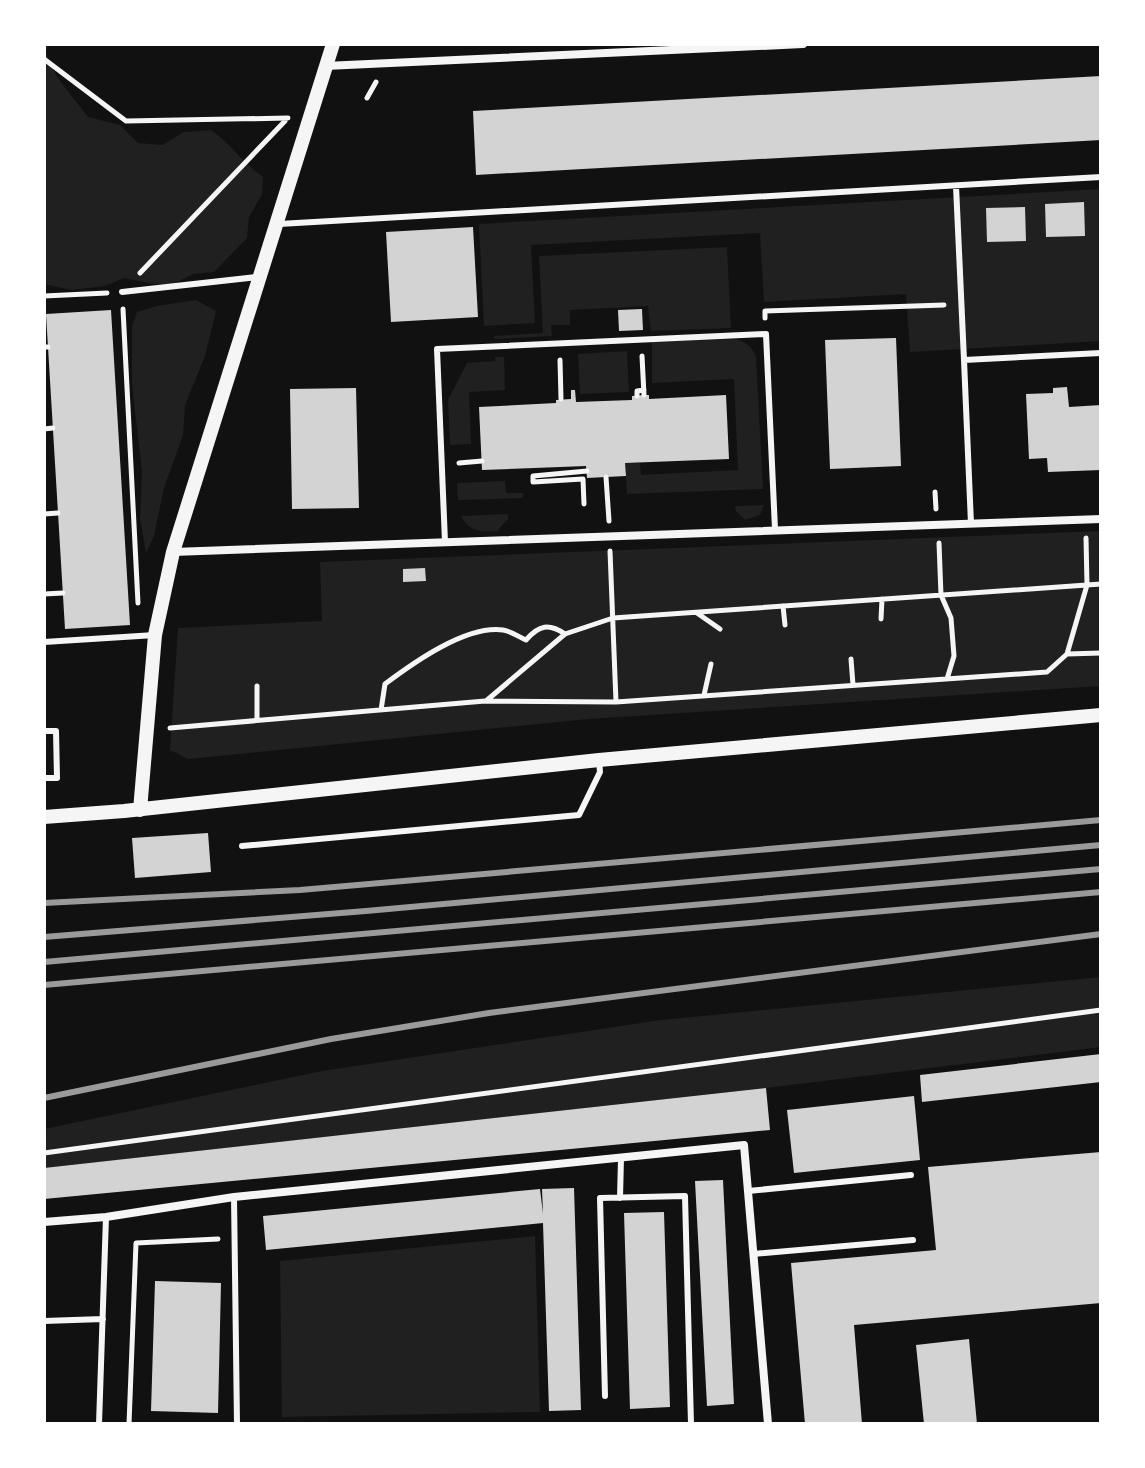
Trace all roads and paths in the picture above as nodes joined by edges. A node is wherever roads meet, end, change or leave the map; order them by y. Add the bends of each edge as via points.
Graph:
1 (333, 44) edge
2 (803, 44) edge
3 (44, 59) edge
4 (325, 66) junction
5 (309, 115) junction
6 (289, 118) junction
7 (1101, 177) edge
8 (956, 186) junction
9 (275, 224) junction
10 (258, 277) junction
11 (122, 292) junction
12 (44, 296) edge
13 (961, 304) junction
14 (766, 334) junction
15 (642, 340) junction
16 (559, 344) junction
17 (1101, 353) edge
18 (964, 360) junction
19 (642, 394) dead end
20 (563, 398) dead end
21 (53, 428) dead end
22 (44, 429) edge
23 (482, 461) dead end
24 (465, 462) dead end
25 (587, 471) dead end
26 (606, 477) dead end
27 (935, 492) dead end
28 (584, 504) dead end
29 (58, 513) dead end
30 (44, 514) edge
31 (1085, 519) junction
32 (1101, 519) edge
33 (971, 524) junction
34 (937, 525) junction
35 (775, 529) junction
36 (609, 536) junction
37 (445, 542) junction
38 (173, 552) junction
39 (1101, 584) edge
40 (1087, 585) junction
41 (63, 593) dead end
42 (44, 594) edge
43 (941, 595) junction
44 (882, 599) junction
45 (783, 606) junction
46 (696, 612) junction
47 (613, 618) junction
48 (881, 619) dead end
49 (785, 625) dead end
50 (720, 629) dead end
51 (565, 634) junction
52 (147, 635) junction
53 (44, 642) edge
54 (1101, 653) edge
55 (1067, 654) junction
56 (851, 659) dead end
57 (711, 664) dead end
58 (947, 679) junction
59 (853, 685) junction
60 (257, 686) dead end
61 (704, 695) junction
62 (485, 701) junction
63 (616, 702) junction
64 (381, 710) junction
65 (1101, 715) edge
66 (257, 719) junction
67 (170, 728) dead end
68 (44, 731) edge
69 (599, 760) junction
70 (44, 778) edge
71 (140, 810) junction
72 (44, 817) edge
73 (242, 846) dead end
74 (1101, 1010) edge
75 (44, 1153) edge
76 (621, 1158) junction
77 (911, 1175) dead end
78 (748, 1191) junction
79 (234, 1197) junction
80 (620, 1198) junction
81 (106, 1217) junction
82 (44, 1222) edge
83 (226, 1238) dead end
84 (913, 1240) dead end
85 (753, 1254) junction
86 (103, 1319) junction
87 (44, 1321) edge
88 (605, 1396) dead end
89 (99, 1424) edge
90 (129, 1424) edge
91 (237, 1424) edge
92 (691, 1424) edge
93 (768, 1424) edge

1 - 4 street
2 - 4 street
3 - 6 path via 126,121
4 - 5 street
5 - 6 path
5 - 9 street
6 - 11 path
7 - 8 lane
8 - 9 lane
8 - 13 lane
9 - 10 street
10 - 11 lane
10 - 38 street
11 - 12 path
11 - 52 path
13 - 14 path via 765,311
13 - 18 lane
14 - 15 lane
14 - 35 lane
15 - 16 lane
15 - 19 path
16 - 20 path
16 - 37 lane via 437,349
17 - 18 lane
18 - 33 lane
21 - 22 path
23 - 24 path
25 - 28 path via 533,476 533,482 583,479
26 - 36 path
27 - 34 path
29 - 30 path
31 - 32 street
31 - 33 street
31 - 40 path
33 - 34 street
34 - 35 street
34 - 43 path
35 - 36 street
36 - 37 street
36 - 47 path
37 - 38 street
38 - 52 street
39 - 40 path
40 - 43 path
40 - 55 path
41 - 42 path
43 - 44 path
43 - 58 path via 951,618 954,656
44 - 45 path
44 - 48 path
45 - 46 path
45 - 49 path
46 - 47 path
46 - 50 path
47 - 51 path
47 - 63 path
51 - 62 path
51 - 64 path via 554,626 526,640 504,630 460,638 385,684
52 - 53 lane
52 - 71 street
54 - 55 path
55 - 58 path via 1047,672
56 - 59 path
57 - 61 path
58 - 59 path
59 - 61 path
60 - 66 path
61 - 63 path
62 - 63 path
62 - 64 path
64 - 66 path
65 - 69 street
66 - 67 path
68 - 70 lane via 56,731 57,778
69 - 71 street
69 - 73 lane via 600,772 579,815
71 - 72 street
74 - 75 path
76 - 78 street via 744,1145
76 - 79 street
76 - 80 lane
77 - 78 lane
78 - 85 street
79 - 81 street
79 - 91 lane
80 - 88 lane via 600,1198
80 - 92 lane via 685,1196
81 - 82 street
81 - 86 lane
83 - 90 path via 136,1243
84 - 85 lane
85 - 93 street
86 - 87 lane
86 - 89 lane

